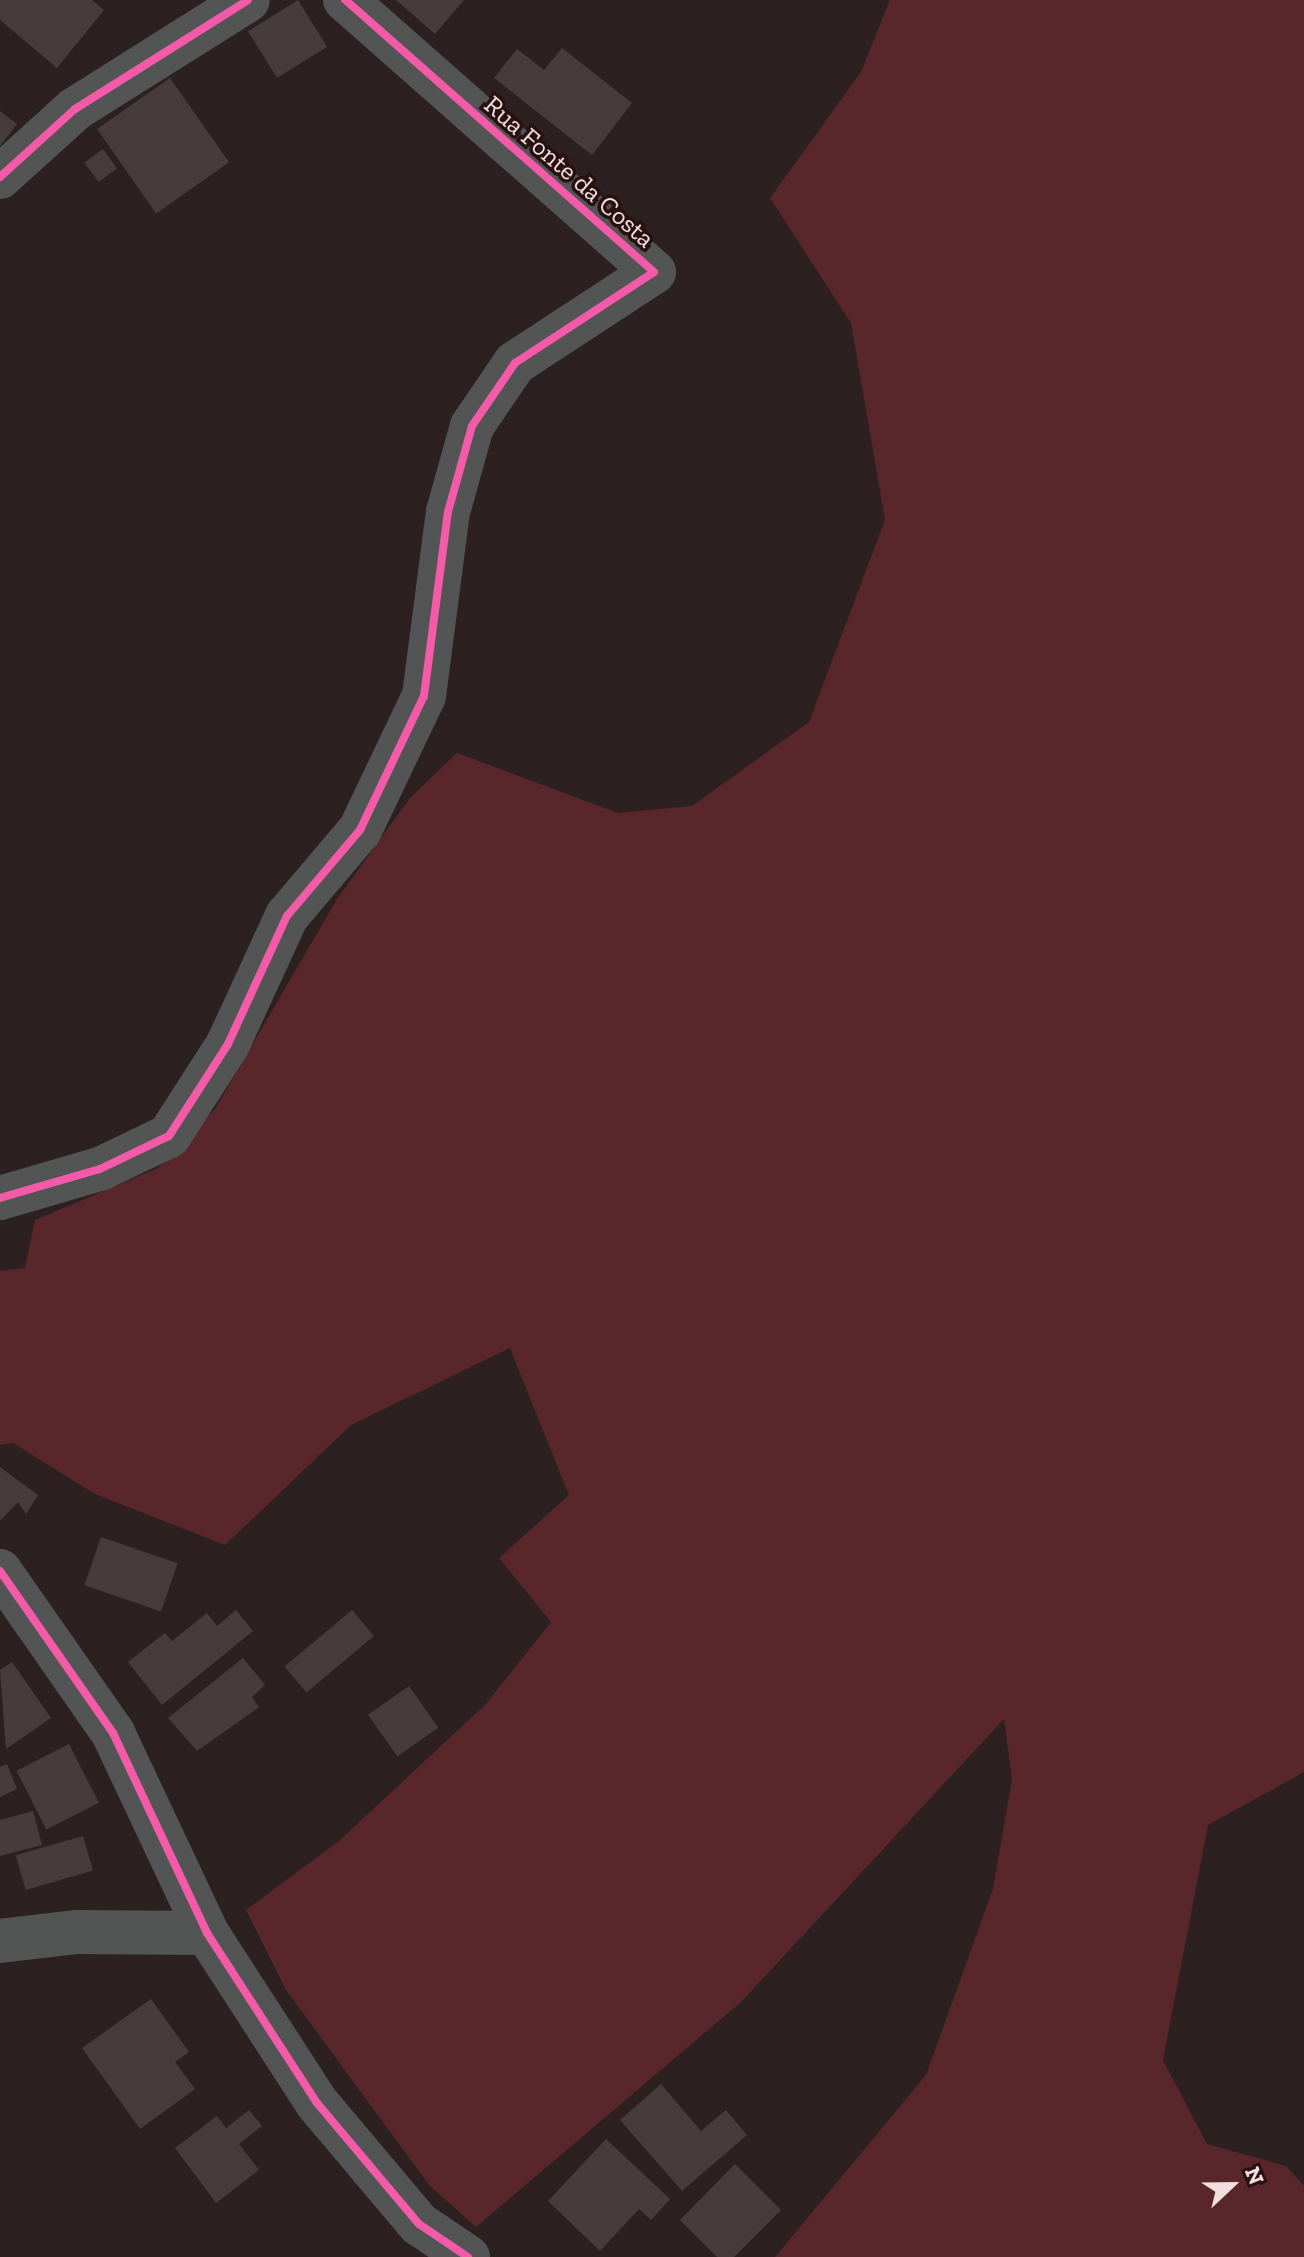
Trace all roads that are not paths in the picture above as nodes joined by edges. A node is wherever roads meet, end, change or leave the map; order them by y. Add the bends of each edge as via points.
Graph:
1 (248, 0) edge
2 (345, 0) edge
3 (0, 177) edge
4 (0, 1198) edge
5 (0, 1571) edge
6 (207, 1933) junction
7 (0, 1941) edge
8 (468, 2257) edge

1 - 3 street via 75,109
2 - 4 street, Rua Fonte da Costa via 654,272 515,363 472,426 448,512 424,696 360,830 287,916 228,1044 169,1136 100,1169
5 - 6 street via 113,1733
6 - 7 street via 77,1932
6 - 8 street via 317,2103 419,2224

